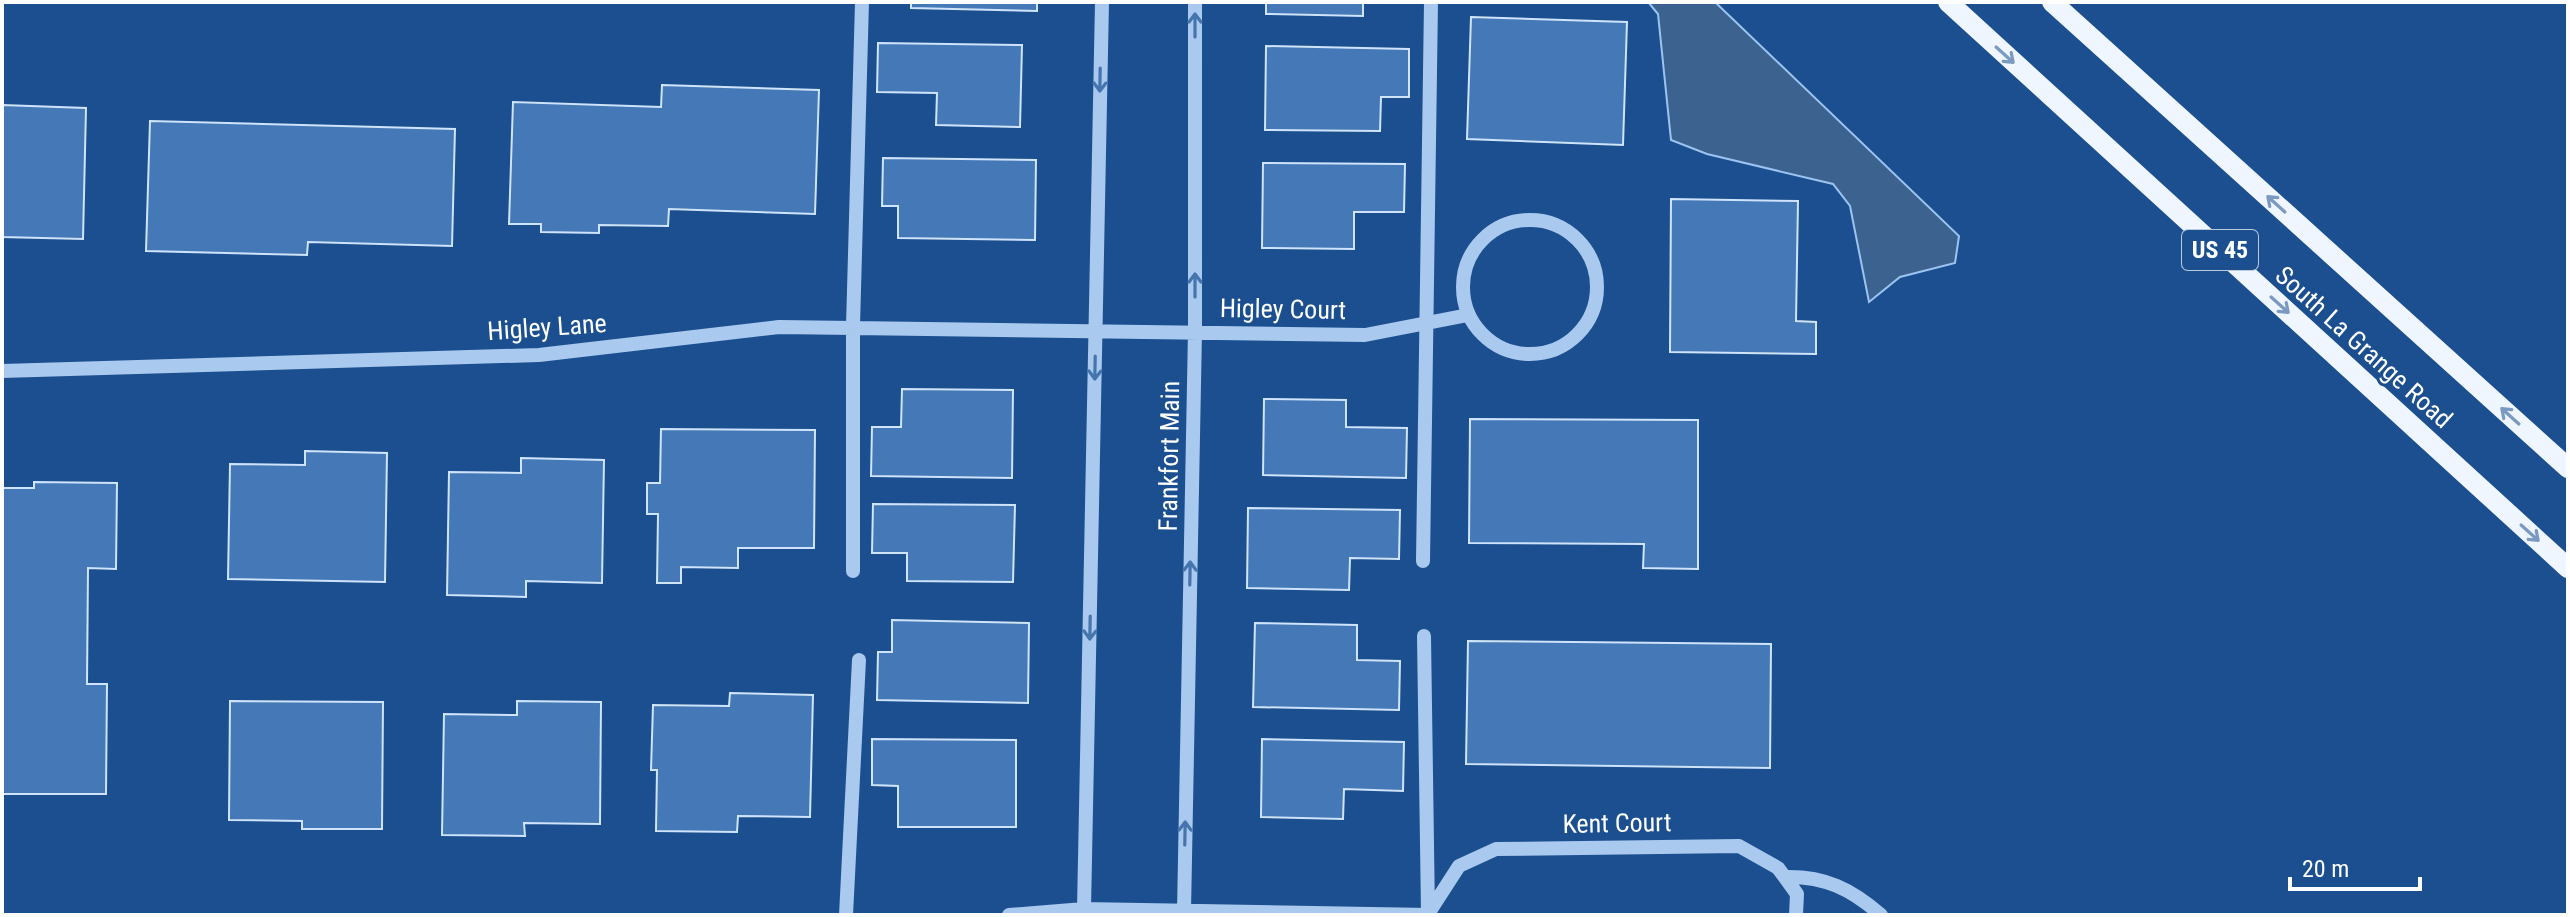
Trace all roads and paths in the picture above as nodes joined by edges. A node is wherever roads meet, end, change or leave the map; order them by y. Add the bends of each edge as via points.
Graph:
1 (862, 2) edge
2 (1102, 2) edge
3 (1195, 2) edge
4 (1431, 2) edge
5 (1948, 2) edge
6 (2052, 2) edge
7 (1468, 315) junction
8 (1427, 323) junction
9 (853, 326) junction
10 (1095, 329) junction
11 (1195, 331) junction
12 (2, 371) edge
13 (2568, 468) edge
14 (1423, 561) dead end
15 (2568, 568) edge
16 (853, 571) dead end
17 (1424, 636) dead end
18 (859, 660) dead end
19 (1785, 877) junction
20 (1084, 909) junction
21 (1184, 911) junction
22 (1429, 914) edge
23 (846, 915) edge
24 (1009, 915) edge
25 (1796, 915) edge
26 (1881, 915) edge

1 - 9 street
2 -> 10 street
11 -> 3 street, Frankfort Main
4 - 8 street
5 -> 15 main road, South La Grange Road / US 45
13 -> 6 main road, South La Grange Road / US 45
7 - 7 street via 1481,334 1521,355 1566,345 1583,330 1594,309 1595,265 1569,231 1528,219 1507,223 1488,234 1469,260 1462,292
7 - 8 street, Higley Court
8 - 11 street, Higley Court via 1365,335
8 - 14 street
9 - 10 street, Higley Lane
9 - 12 street, Higley Lane via 779,327 539,355
9 - 16 street
10 - 11 street, Higley Court
10 -> 20 street
21 -> 11 street, Frankfort Main
17 - 22 street
18 - 23 street
19 - 22 street, Kent Court via 1739,846 1496,849 1459,866
19 - 25 street via 1797,894
19 - 26 street via 1822,878 1856,893
20 - 21 street
20 - 24 street
21 - 22 street

